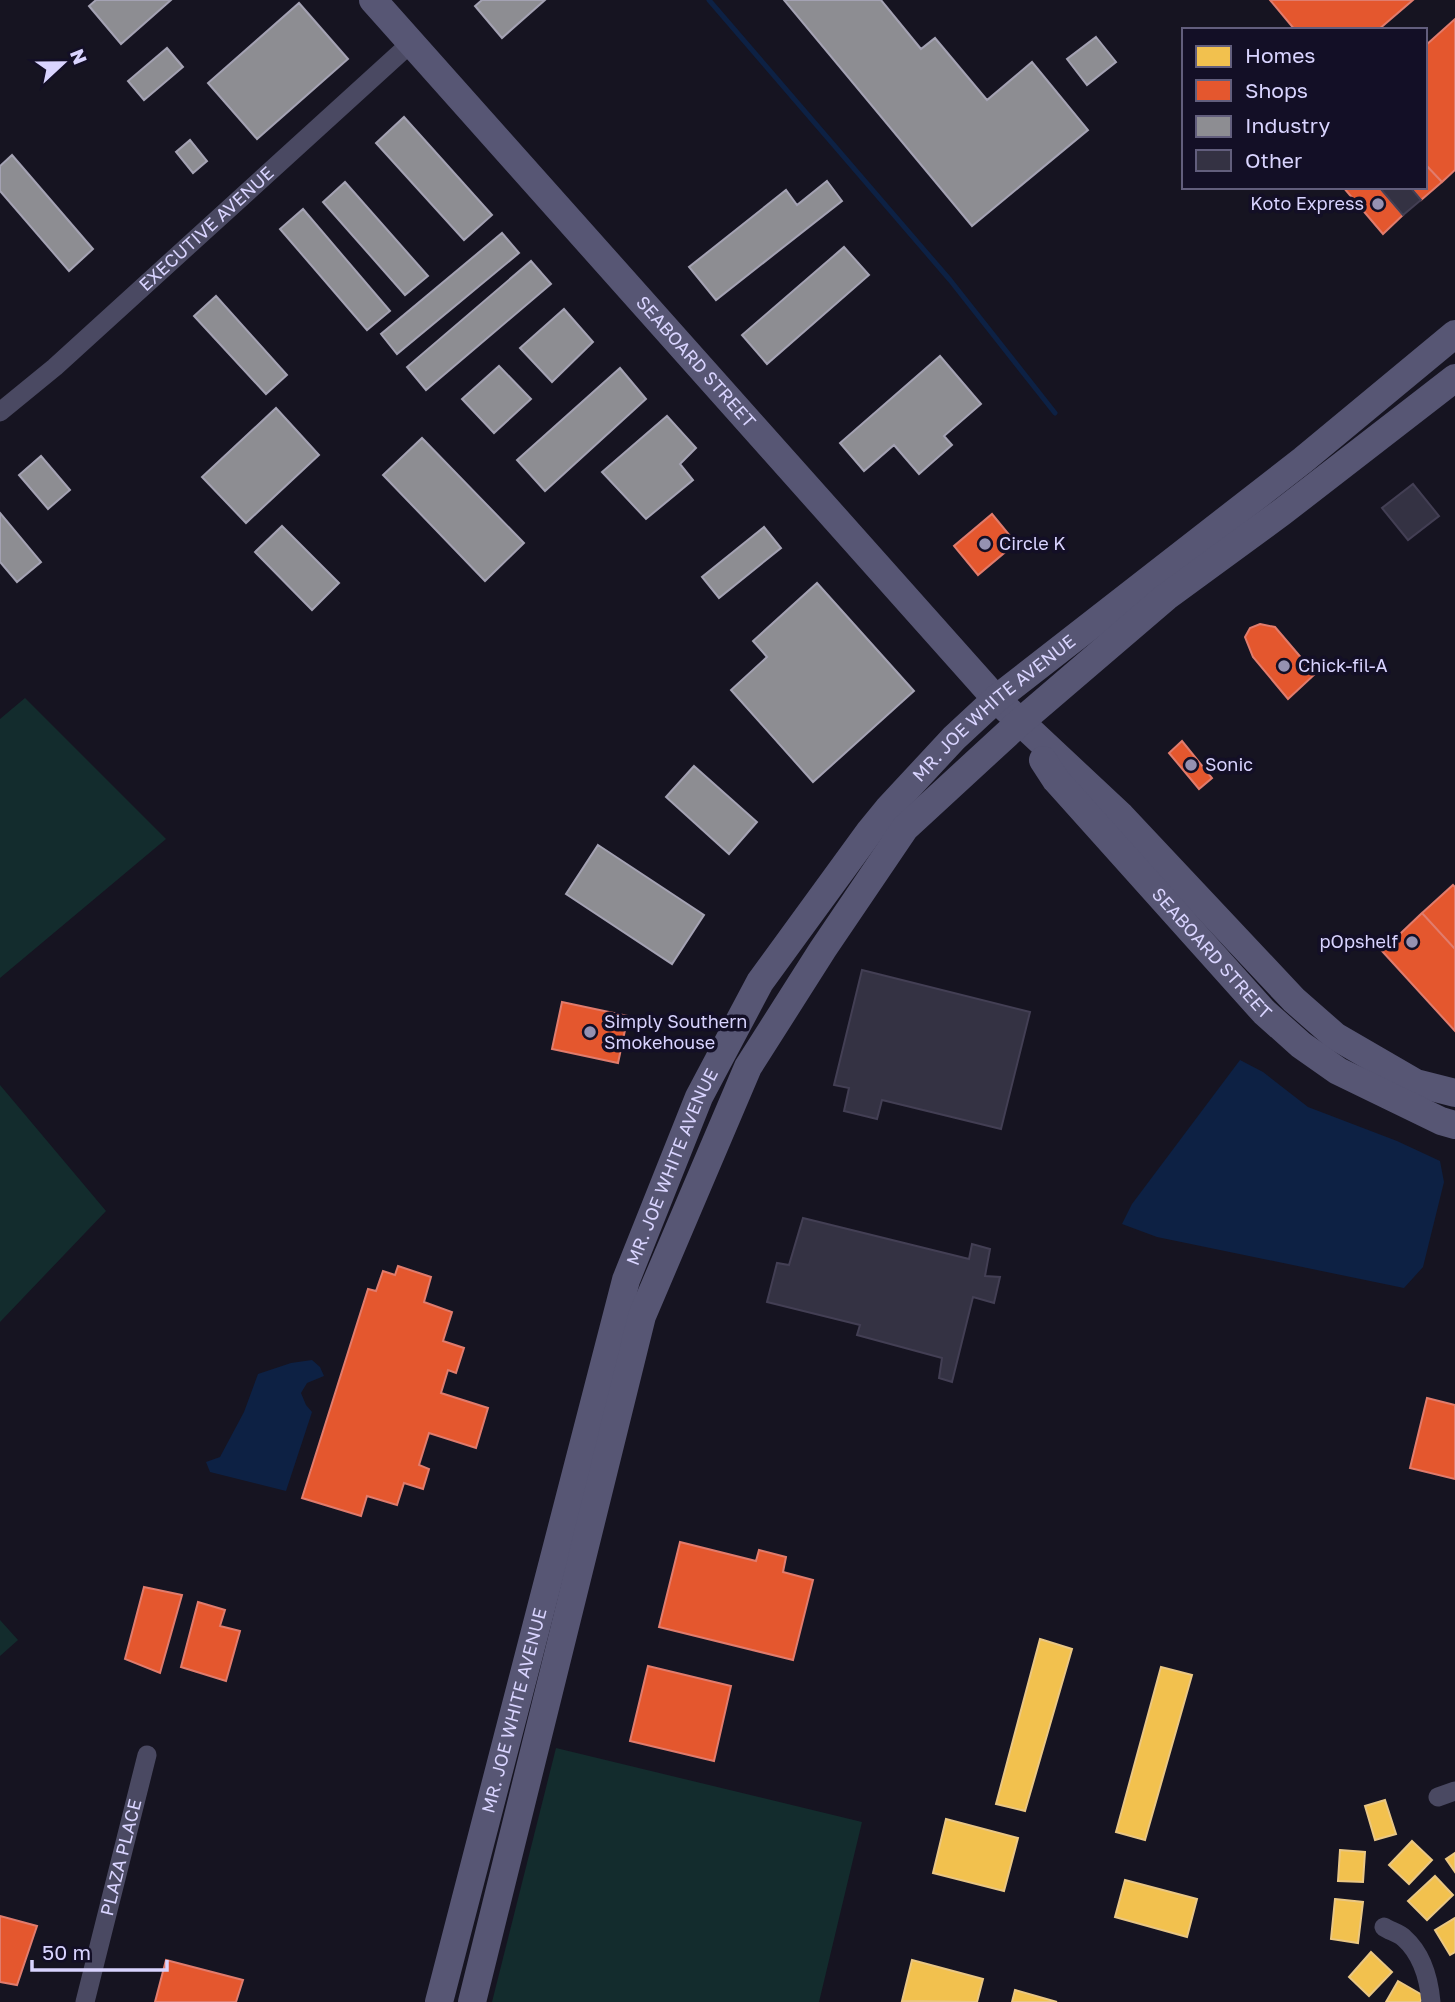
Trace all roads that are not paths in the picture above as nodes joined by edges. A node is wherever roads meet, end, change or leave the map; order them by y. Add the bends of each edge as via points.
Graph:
1 (373, 0) edge
2 (411, 43) junction
3 (1455, 334) edge
4 (1455, 378) edge
5 (0, 412) edge
6 (996, 699) junction
7 (1020, 722) junction
8 (1455, 1093) edge
9 (1455, 1125) edge
10 (147, 1755) dead end
11 (1384, 1927) dead end
12 (85, 2002) edge
13 (439, 2002) edge
14 (472, 2002) edge
15 (1431, 2002) edge

1 - 2 main road, SEABOARD STREET
2 - 5 street, EXECUTIVE AVENUE
2 - 6 main road, SEABOARD STREET
3 - 6 main road, MR. JOE WHITE AVENUE via 1303,460
4 - 7 main road, MR. JOE WHITE AVENUE via 1166,597
6 - 7 main road, SEABOARD STREET
6 - 13 main road, MR. JOE WHITE AVENUE via 870,831 760,982 699,1097 625,1280
7 - 8 main road, SEABOARD STREET via 1121,816 1294,1000 1335,1036 1416,1083
7 - 9 main road, SEABOARD STREET via 1056,780 1264,1012 1338,1071
7 - 14 main road, MR. JOE WHITE AVENUE via 905,828 748,1067 729,1110 642,1316
10 - 12 street, PLAZA PLACE
11 - 15 street via 1404,1937 1418,1955 1428,1978

